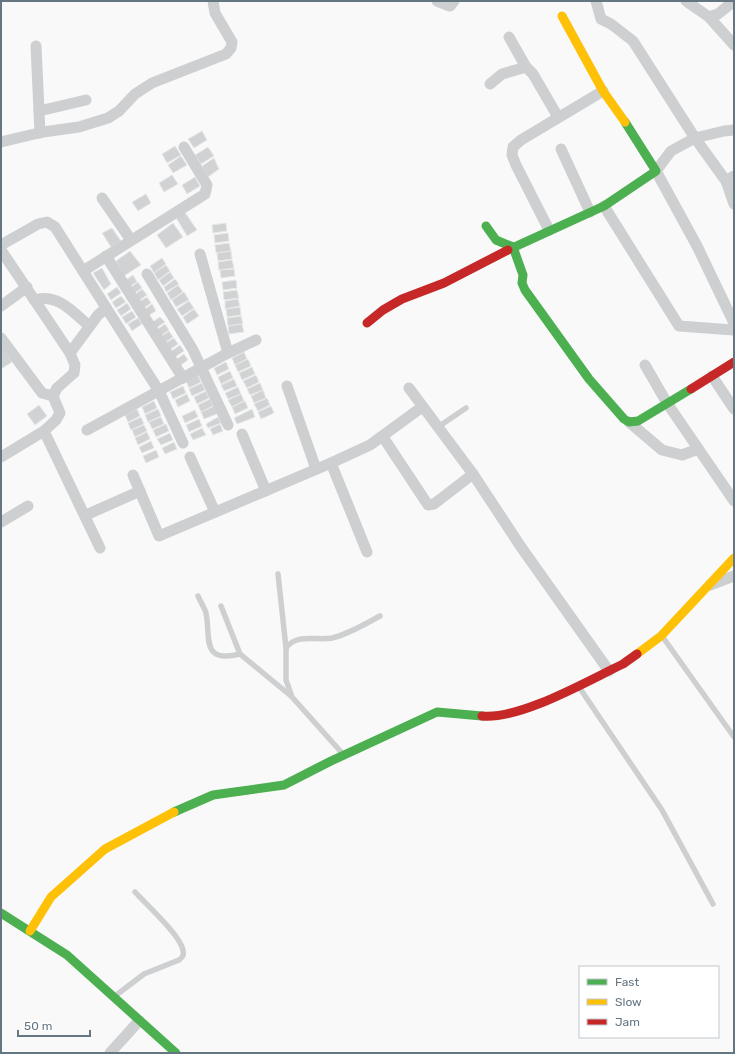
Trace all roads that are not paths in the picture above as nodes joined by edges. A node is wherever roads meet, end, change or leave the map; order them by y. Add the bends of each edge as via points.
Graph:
1 (213, 1) edge
2 (437, 1) edge
3 (454, 1) edge
4 (596, 1) edge
5 (686, 1) edge
6 (734, 1) edge
7 (562, 16) dead end
8 (709, 17) junction
9 (509, 37) dead end
10 (734, 45) edge
11 (36, 46) dead end
12 (526, 67) junction
13 (490, 84) dead end
14 (603, 91) junction
15 (86, 100) dead end
16 (39, 111) junction
17 (558, 117) junction
18 (734, 130) edge
19 (40, 133) junction
20 (695, 138) junction
21 (1, 142) edge
22 (184, 147) dead end
23 (561, 149) dead end
24 (656, 171) junction
25 (730, 178) edge
26 (102, 198) dead end
27 (734, 204) edge
28 (604, 206) junction
29 (590, 212) junction
30 (486, 226) dead end
31 (549, 230) junction
32 (131, 240) junction
33 (1, 245) edge
34 (513, 248) junction
35 (1, 250) edge
36 (200, 254) dead end
37 (106, 256) junction
38 (83, 271) junction
39 (147, 274) dead end
40 (27, 287) junction
41 (34, 300) junction
42 (1, 306) edge
43 (106, 308) junction
44 (368, 323) dead end
45 (734, 323) edge
46 (89, 326) junction
47 (734, 330) edge
48 (1, 338) edge
49 (256, 340) dead end
50 (70, 353) junction
51 (228, 353) junction
52 (734, 362) edge
53 (645, 365) dead end
54 (202, 368) junction
55 (712, 376) junction
56 (182, 378) junction
57 (287, 386) dead end
58 (409, 388) dead end
59 (159, 391) junction
60 (52, 396) junction
61 (667, 403) junction
62 (422, 407) junction
63 (466, 408) dead end
64 (734, 409) edge
65 (629, 422) junction
66 (228, 425) dead end
67 (438, 427) junction
68 (87, 430) dead end
69 (44, 431) junction
70 (242, 434) dead end
71 (382, 437) junction
72 (184, 443) dead end
73 (698, 449) junction
74 (1, 456) edge
75 (190, 457) dead end
76 (331, 463) junction
77 (316, 469) junction
78 (473, 474) junction
79 (133, 475) dead end
80 (140, 491) junction
81 (266, 491) junction
82 (734, 501) edge
83 (28, 506) dead end
84 (216, 512) junction
85 (86, 515) junction
86 (1, 522) edge
87 (100, 548) dead end
88 (367, 552) dead end
89 (734, 558) edge
90 (278, 574) dead end
91 (734, 576) edge
92 (710, 586) junction
93 (198, 596) dead end
94 (221, 606) dead end
95 (380, 616) dead end
96 (661, 636) junction
97 (286, 648) junction
98 (240, 654) junction
99 (609, 670) junction
100 (577, 685) junction
101 (292, 696) junction
102 (734, 737) edge
103 (344, 755) junction
104 (135, 892) dead end
105 (713, 904) dead end
106 (1, 913) edge
107 (30, 931) junction
108 (113, 997) junction
109 (140, 1021) junction
110 (110, 1053) edge
111 (176, 1053) edge

1 - 19 street via 215,13 232,42 226,54 152,83 108,118 79,127
2 - 3 street via 450,6
4 - 20 street via 601,19 633,42
5 - 8 street
6 - 8 street via 718,14
7 - 14 street
8 - 10 street
9 - 12 street
11 - 16 street
12 - 13 street via 502,74
12 - 17 street via 533,74
14 - 17 street
14 - 24 street via 624,119
15 - 16 street
16 - 19 street
17 - 31 street via 521,140 513,148 512,155
18 - 20 street
19 - 21 street
20 - 24 street via 671,151
20 - 25 street
22 - 32 street via 207,185 206,194
23 - 29 street
24 - 28 street
24 - 45 street via 697,246
25 - 27 street
26 - 32 street
28 - 29 street
28 - 47 street via 679,326
29 - 31 street
30 - 34 street via 496,240
31 - 34 street
32 - 37 street
33 - 38 street via 38,224 47,222 54,227
34 - 44 street via 444,283 402,299
34 - 65 street via 526,290 589,379
35 - 40 street
36 - 51 street
37 - 38 street
37 - 56 street
38 - 43 street
39 - 54 street
40 - 41 street
40 - 42 street
41 - 46 street via 45,298 59,301
41 - 50 street
43 - 46 street
43 - 59 street
46 - 50 street
48 - 60 street via 40,392
49 - 51 street
50 - 60 street via 75,365 74,373
51 - 54 street
52 - 55 street
53 - 61 street
54 - 56 street
54 - 66 street
55 - 61 street
55 - 64 street
56 - 59 street
57 - 77 street
58 - 62 street
59 - 68 street
59 - 72 street
60 - 69 street via 60,413
61 - 65 street via 638,421
61 - 73 street
62 - 67 street
62 - 71 street
63 - 67 lane
65 - 73 street via 662,450 682,455
67 - 78 street
69 - 74 street
69 - 85 street
70 - 81 street
71 - 76 street via 361,450
71 - 78 street via 428,505 434,504
73 - 82 street
75 - 84 street
76 - 77 street
76 - 88 street
77 - 81 street
78 - 99 street via 521,547
79 - 80 street
80 - 84 street via 159,536
80 - 85 street
81 - 84 street
83 - 86 street
85 - 87 street
89 - 92 street
90 - 97 lane
91 - 92 street
92 - 96 street
93 - 98 lane via 206,612 207,638 211,649 217,655 229,657
94 - 98 lane
95 - 97 lane via 339,636 299,639 292,641
96 - 99 street via 623,664
96 - 102 lane
97 - 101 lane via 286,680
98 - 101 lane
99 - 100 street
100 - 103 street via 524,710 503,716 437,712
100 - 105 lane via 662,810
101 - 103 lane
103 - 107 street via 284,785 213,795 105,849 51,897
104 - 108 lane via 177,937 184,951 183,957 144,974
106 - 107 street
107 - 108 street via 67,955
108 - 109 street
109 - 110 street
109 - 111 street

